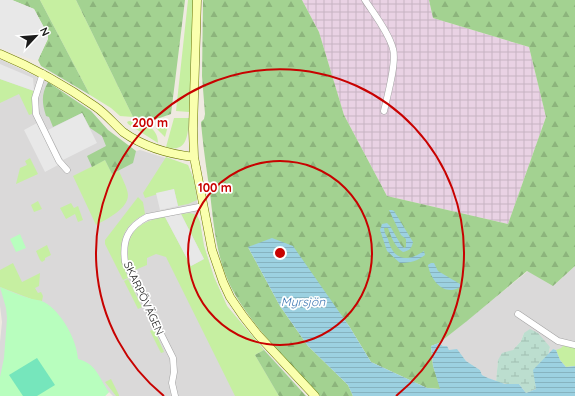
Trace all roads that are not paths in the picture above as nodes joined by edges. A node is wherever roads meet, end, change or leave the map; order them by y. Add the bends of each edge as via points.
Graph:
1 (197, 0) edge
2 (365, 0) edge
3 (0, 54) edge
4 (43, 73) junction
5 (384, 111) dead end
6 (194, 157) junction
7 (67, 170) dead end
8 (204, 206) junction
9 (518, 314) dead end
10 (575, 345) edge
11 (175, 396) edge
12 (315, 396) edge

1 - 6 street
2 - 5 street via 394,50
3 - 4 street
4 - 6 street via 97,108 123,132 145,145 168,153
4 - 7 street via 35,98 36,114 59,161
6 - 8 street
8 - 11 street, SKARPÖVÄGEN via 140,220 131,229 125,243 125,262 173,358 172,383
8 - 12 street via 212,250 230,297 258,335
9 - 10 street via 558,341

